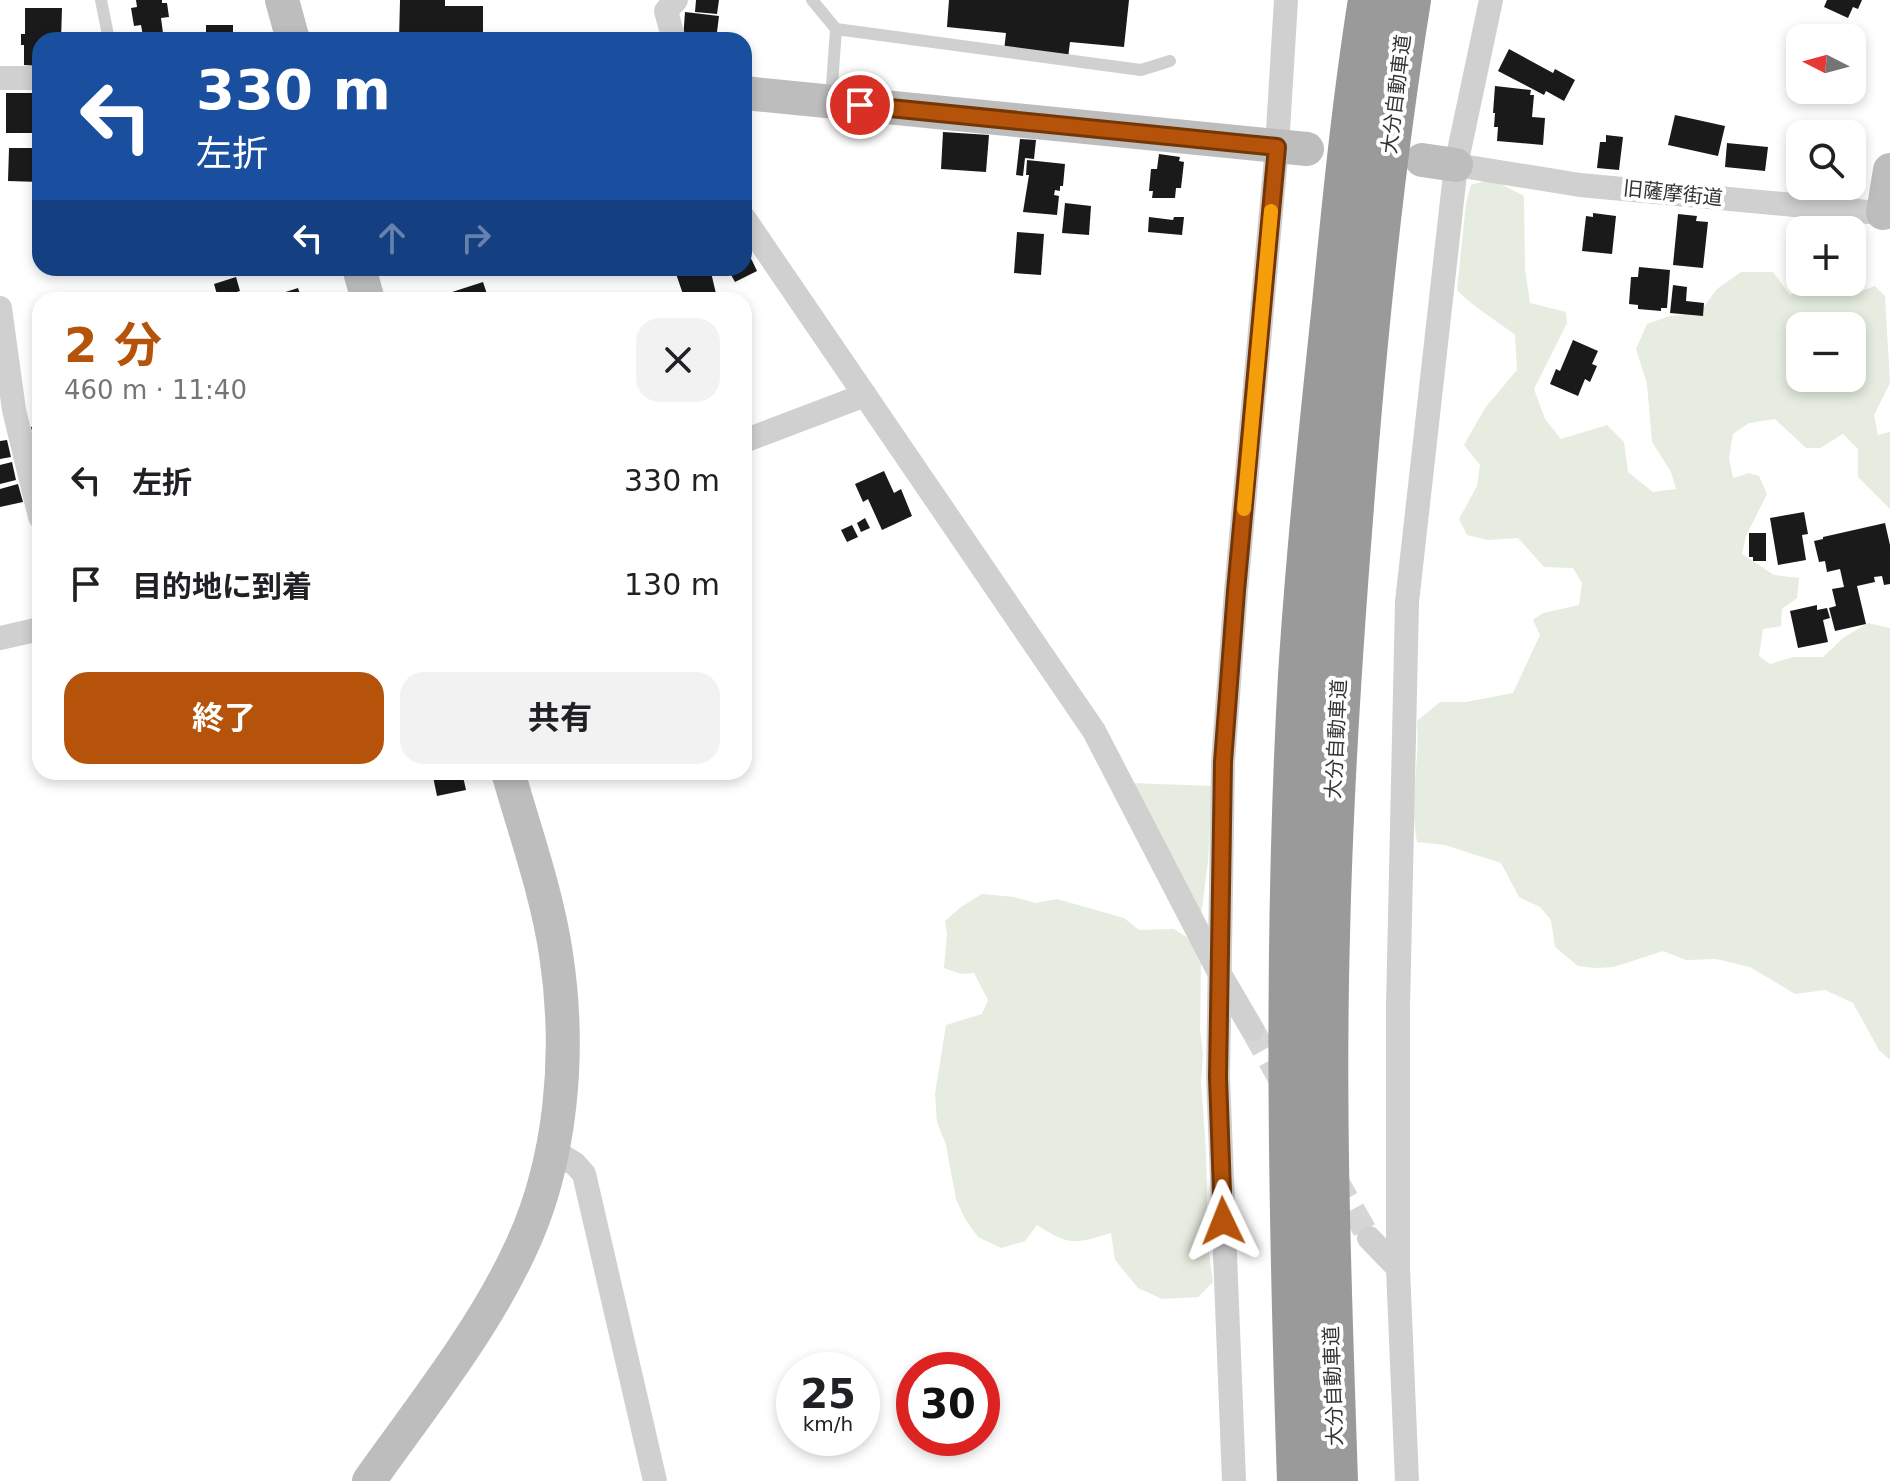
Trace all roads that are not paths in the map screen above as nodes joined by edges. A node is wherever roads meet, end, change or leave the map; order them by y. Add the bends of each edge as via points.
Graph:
1 (101, 0) edge
2 (282, 0) edge
3 (676, 0) edge
4 (812, 0) edge
5 (1286, 0) edge
6 (1360, 0) edge
7 (1370, 0) edge
8 (1409, 0) edge
9 (1491, 0) edge
10 (836, 29) junction
11 (107, 32) edge
12 (291, 32) edge
13 (672, 32) edge
14 (1170, 61) dead end
15 (0, 78) edge
16 (32, 78) edge
17 (752, 94) edge
18 (830, 102) junction
19 (1352, 134) junction
20 (1292, 148) junction
21 (1422, 160) dead end
22 (1456, 165) junction
23 (1890, 170) edge
24 (1886, 214) edge
25 (752, 230) edge
26 (0, 308) edge
27 (865, 395) junction
28 (752, 438) edge
29 (32, 484) edge
30 (32, 631) edge
31 (0, 638) edge
32 (510, 780) edge
33 (1221, 976) junction
34 (1252, 1029) tunnel mouth
35 (551, 1149) junction
36 (1369, 1238) tunnel mouth
37 (1398, 1268) junction
38 (369, 1481) edge
39 (655, 1481) edge
40 (1234, 1481) edge
41 (1299, 1481) edge
42 (1336, 1481) edge
43 (1407, 1481) edge

1 - 11 lane
2 - 12 street
3 - 13 street via 666,11
4 - 10 lane
5 - 20 street
6 - 19 highway
7 - 19 highway, 大分自動車道
8 - 42 highway, 大分自動車道 via 1361,393 1338,692 1328,937 1327,1215
9 - 22 street
10 - 14 lane via 1141,70
10 - 18 lane
15 - 16 street
17 - 18 street
18 - 20 street
19 - 41 highway, 大分自動車道 via 1300,675 1290,1169
20 - 33 street via 1236,591 1223,762
21 - 22 street
22 - 24 street, 旧薩摩街道 via 1580,185
22 - 37 street via 1407,602
23 - 24 street
25 - 27 street
26 - 29 street via 14,410
27 - 28 street
27 - 33 street via 1094,731
30 - 31 street
32 - 35 street via 556,954 563,1022
33 - 34 street
33 - 40 street via 1218,1077
35 - 38 street via 519,1253 473,1332
35 - 39 street via 584,1174
36 - 37 street
37 - 43 street

